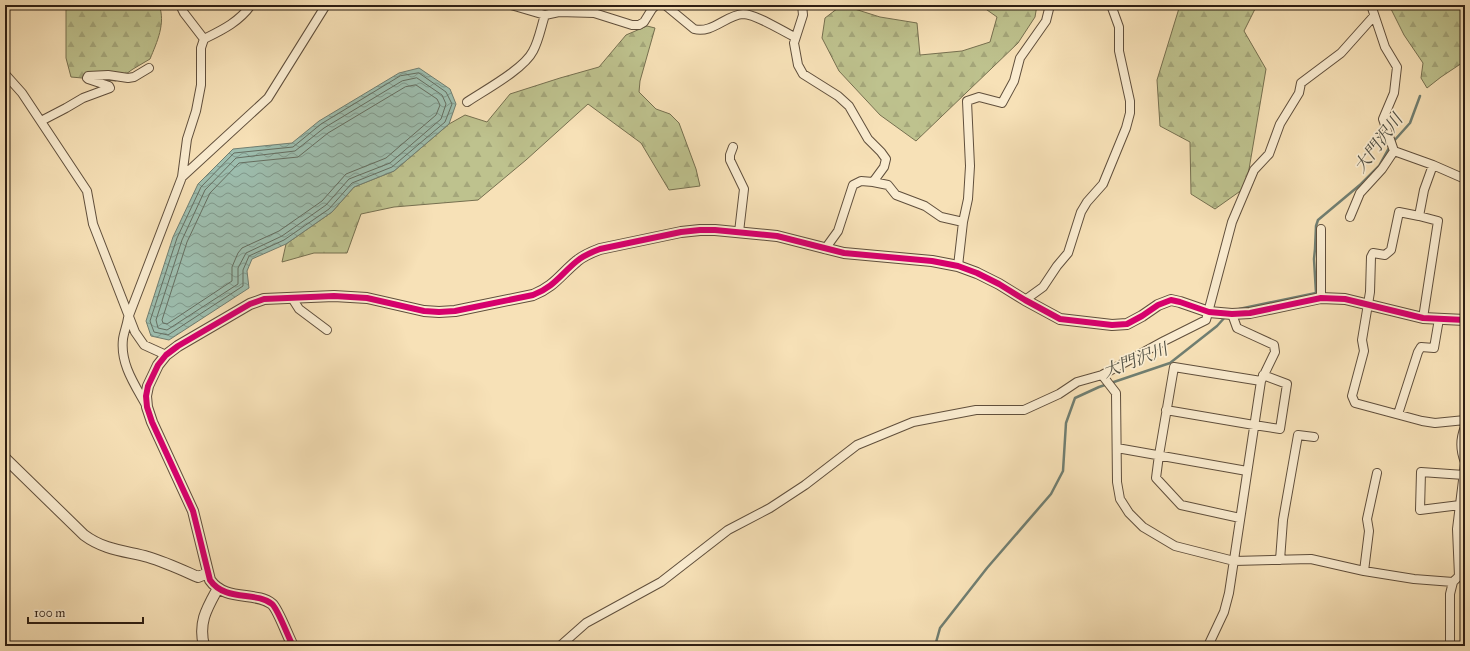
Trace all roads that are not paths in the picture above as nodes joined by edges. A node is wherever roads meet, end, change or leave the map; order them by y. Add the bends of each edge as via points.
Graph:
1 (180, 5) edge
2 (251, 5) edge
3 (326, 5) edge
4 (510, 5) edge
5 (656, 5) edge
6 (665, 5) edge
7 (802, 5) edge
8 (1050, 5) edge
9 (1111, 5) edge
10 (1371, 5) edge
11 (545, 16) junction
12 (1374, 16) junction
13 (795, 37) junction
14 (204, 40) junction
15 (149, 68) dead end
16 (5, 74) edge
17 (467, 102) dead end
18 (40, 121) junction
19 (733, 147) dead end
20 (1394, 151) junction
21 (1433, 165) junction
22 (182, 177) junction
23 (1465, 179) edge
24 (873, 182) junction
25 (1420, 216) junction
26 (1350, 217) dead end
27 (963, 222) junction
28 (1322, 228) dead end
29 (739, 232) junction
30 (825, 249) junction
31 (958, 266) junction
32 (292, 298) junction
33 (1321, 298) junction
34 (1025, 300) junction
35 (1368, 305) junction
36 (1209, 312) junction
37 (1232, 314) junction
38 (128, 318) junction
39 (1422, 318) junction
40 (1439, 319) junction
41 (1465, 320) edge
42 (327, 330) dead end
43 (166, 355) junction
44 (1262, 378) junction
45 (1105, 379) junction
46 (147, 407) junction
47 (1166, 410) junction
48 (1398, 414) junction
49 (1465, 420) edge
50 (1254, 426) junction
51 (1465, 427) edge
52 (1314, 437) dead end
53 (1117, 448) junction
54 (1158, 455) junction
55 (5, 458) edge
56 (1465, 461) edge
57 (1247, 471) junction
58 (1376, 473) dead end
59 (1464, 475) junction
60 (1460, 505) junction
61 (1240, 518) junction
62 (1461, 521) edge
63 (1280, 560) junction
64 (1234, 561) junction
65 (1364, 571) junction
66 (208, 573) junction
67 (1459, 579) edge
68 (218, 588) junction
69 (204, 646) edge
70 (293, 646) edge
71 (560, 646) edge
72 (1208, 646) edge
73 (1450, 646) edge

1 - 14 street
2 - 14 street via 234,23
3 - 22 street via 268,98
4 - 11 street
5 - 11 street via 639,25 594,13 559,12
6 - 13 street via 694,29 706,29 746,14
7 - 13 street via 803,15
8 - 27 street via 1046,21 1020,58 1014,81 1002,103 979,97 967,101 970,166
9 - 34 street via 1119,27 1119,51 1130,102 1126,128 1103,184 1081,212 1068,253 1043,287
10 - 12 street
11 - 17 street via 534,50 528,59
12 - 20 street via 1385,47 1397,67 1394,93 1382,119
12 - 36 street via 1341,53 1301,83 1299,93 1280,124 1269,154 1254,170 1232,222
13 - 24 street via 798,65 803,74 849,106 868,139 886,159 884,167
14 - 22 street via 201,48 201,86 187,139
15 - 18 street via 128,78 108,74 88,76 88,79 110,88 83,98
16 - 18 street via 22,93
18 - 38 street via 87,191 93,224
19 - 29 street via 730,160 744,189
20 - 21 street
20 - 26 street via 1360,193
21 - 23 street
21 - 25 street via 1424,190
22 - 38 street
24 - 27 street via 888,185 896,195 925,206 941,217
24 - 30 street via 861,181 853,185 838,231
25 - 35 street via 1399,212 1391,250 1385,255 1373,253
25 - 39 street via 1438,221
27 - 31 street
28 - 33 street
29 - 30 street via 776,236
29 - 32 street via 681,232 600,249 577,261 543,292 455,311 424,311 368,298
30 - 31 street
31 - 34 street via 999,284
32 - 42 street via 299,309
32 - 43 street via 264,299 250,304
33 - 35 street via 1345,299
33 - 37 street via 1250,313
34 - 36 street via 1060,319 1112,325 1127,324 1171,300
35 - 39 street
35 - 48 street via 1362,340 1364,351 1352,396 1355,403
36 - 37 street
36 - 45 street via 1206,320 1164,340
37 - 44 street via 1237,328 1274,345 1275,352
38 - 43 street via 144,345
38 - 46 street via 123,340 124,356 128,373
39 - 40 street
40 - 41 street
40 - 48 street via 1434,348 1421,347 1418,352
43 - 46 street via 148,386
44 - 47 street via 1174,367
44 - 50 street
44 - 50 street via 1286,384 1280,429
45 - 53 street via 1116,393
45 - 71 street via 1077,382 1059,394 1024,410 976,410 914,422 857,445 805,485 770,508 728,530 661,582 586,623
46 - 66 street via 193,511
47 - 50 street
47 - 54 street
48 - 49 street via 1435,423
50 - 57 street
51 - 56 street via 1461,435 1461,454
52 - 63 street via 1298,435 1283,520
53 - 54 street
53 - 64 street via 1120,500 1136,521 1175,546
54 - 57 street
54 - 61 street via 1156,478 1181,505
55 - 66 street via 92,541 116,551 148,557 198,577
56 - 59 street
57 - 61 street
58 - 65 street via 1367,519 1369,531
59 - 60 street
59 - 60 street via 1421,472 1420,510
60 - 62 street
61 - 64 street
62 - 67 street
63 - 64 street
63 - 65 street via 1311,559
64 - 72 street via 1224,612
65 - 67 street via 1414,579
66 - 68 street via 210,580
67 - 73 street via 1450,594
68 - 69 street via 202,623
68 - 70 street via 274,605

